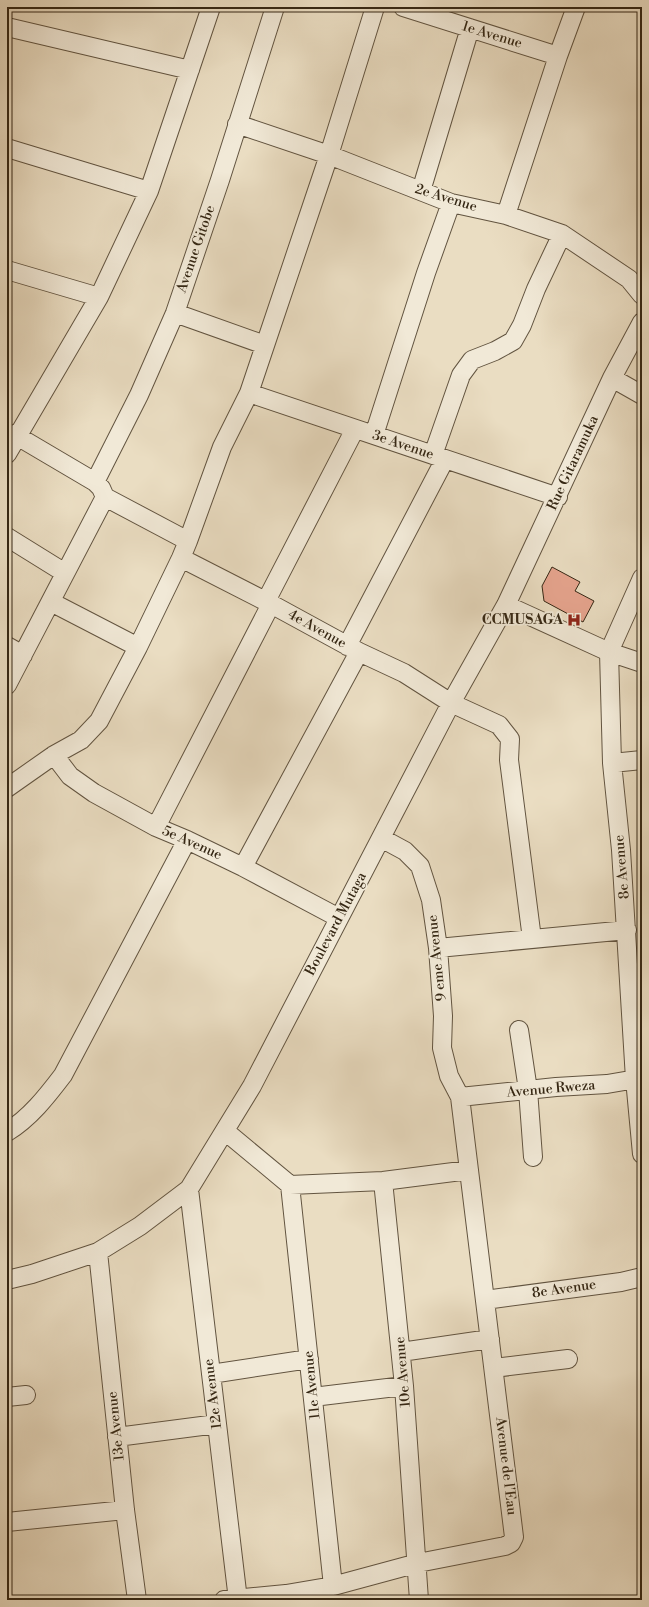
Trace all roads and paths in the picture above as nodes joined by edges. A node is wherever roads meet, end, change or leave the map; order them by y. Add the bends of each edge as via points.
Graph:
1 (211, 7) edge
2 (274, 7) edge
3 (375, 7) edge
4 (403, 7) edge
5 (576, 7) edge
6 (7, 27) edge
7 (470, 28) junction
8 (558, 56) junction
9 (190, 70) junction
10 (237, 124) junction
11 (7, 148) edge
12 (329, 155) junction
13 (149, 191) junction
14 (421, 191) junction
15 (452, 203) junction
16 (506, 215) junction
17 (562, 234) junction
18 (7, 270) edge
19 (642, 295) edge
20 (99, 297) junction
21 (175, 313) junction
22 (642, 322) edge
23 (265, 346) junction
24 (612, 378) junction
25 (248, 393) junction
26 (642, 395) edge
27 (355, 429) junction
28 (12, 434) edge
29 (374, 435) junction
30 (7, 454) edge
31 (439, 457) junction
32 (100, 490) junction
33 (558, 497) junction
34 (7, 537) edge
35 (188, 541) junction
36 (181, 558) junction
37 (66, 573) junction
38 (642, 578) edge
39 (51, 602) junction
40 (268, 603) junction
41 (506, 605) junction
42 (7, 646) edge
43 (138, 647) junction
44 (353, 649) junction
45 (609, 652) junction
46 (23, 654) junction
47 (642, 663) edge
48 (7, 685) edge
49 (451, 703) junction
50 (54, 756) junction
51 (642, 760) edge
52 (612, 762) junction
53 (7, 788) edge
54 (156, 827) junction
55 (381, 838) junction
56 (187, 840) junction
57 (243, 867) junction
58 (339, 918) junction
59 (627, 930) junction
60 (532, 939) junction
61 (438, 948) junction
62 (519, 1030) dead end
63 (639, 1079) edge
64 (528, 1090) junction
65 (460, 1097) junction
66 (225, 1131) junction
67 (7, 1132) edge
68 (642, 1154) edge
69 (533, 1157) dead end
70 (469, 1170) junction
71 (383, 1182) junction
72 (290, 1185) junction
73 (189, 1189) junction
74 (98, 1252) junction
75 (642, 1277) edge
76 (7, 1280) edge
77 (485, 1300) junction
78 (490, 1339) junction
79 (401, 1352) junction
80 (309, 1359) junction
81 (568, 1360) dead end
82 (494, 1368) junction
83 (211, 1374) junction
84 (404, 1386) junction
85 (26, 1396) dead end
86 (7, 1397) edge
87 (313, 1397) junction
88 (217, 1424) junction
89 (117, 1437) junction
90 (125, 1510) junction
91 (7, 1522) edge
92 (418, 1563) junction
93 (333, 1586) junction
94 (137, 1600) edge
95 (233, 1600) edge
96 (419, 1600) edge

1 - 9 street
2 - 10 street, Avenue Gitobe
3 - 12 street
4 - 7 street, 1e Avenue
5 - 8 street
6 - 9 street
7 - 8 street, 1e Avenue
7 - 14 street
8 - 16 street
9 - 13 street
10 - 12 street, 2e Avenue
10 - 21 street, Avenue Gitobe
11 - 13 street
12 - 14 street, 2e Avenue
12 - 23 street
13 - 20 street
14 - 15 street, 2e Avenue
15 - 16 street, 2e Avenue
15 - 29 street via 426,273
16 - 17 street, 2e Avenue
17 - 19 street, 2e Avenue via 629,279
17 - 31 street via 513,341 472,360 460,375
18 - 20 street
20 - 28 street
21 - 23 street
21 - 32 street, Avenue Gitobe
22 - 24 street, Rue Gitaramuka
23 - 25 street
24 - 26 street
24 - 33 street, Rue Gitaramuka
25 - 27 street, 3e Avenue
25 - 35 street via 222,447
27 - 29 street, 3e Avenue
27 - 40 street
28 - 30 street
28 - 32 street
29 - 31 street, 3e Avenue
31 - 33 street, 3e Avenue
31 - 44 street
32 - 35 street
32 - 37 street, Avenue Gitobe
33 - 41 street, Rue Gitaramuka
34 - 37 street
35 - 36 street
36 - 40 street, 4e Avenue
36 - 43 street
37 - 39 street, Avenue Gitobe
38 - 45 street
39 - 43 street
39 - 46 street, Avenue Gitobe
40 - 44 street, 4e Avenue
40 - 54 street
41 - 45 street
41 - 49 street, Boulevard Mutaga
42 - 46 street
43 - 50 street via 99,722 81,740
44 - 49 street, 4e Avenue via 404,673
44 - 57 street
45 - 47 street
45 - 52 street, 8e Avenue
46 - 48 street, Avenue Gitobe
49 - 55 street, Boulevard Mutaga
49 - 60 street, 4e Avenue via 499,725 510,739 509,760
50 - 53 street
50 - 54 street, 5e Avenue via 70,776 82,785
51 - 52 street
52 - 59 street, 8e Avenue
54 - 56 street, 5e Avenue
55 - 58 street, Boulevard Mutaga
55 - 61 street, 9 eme Avenue via 405,851 420,866 431,900
56 - 57 street, 5e Avenue
56 - 67 street via 64,1075 40,1104
57 - 58 street, 5e Avenue
58 - 66 street, Boulevard Mutaga via 252,1086
59 - 60 street
59 - 63 street, 8e Avenue
60 - 61 street
61 - 65 street, 9 eme Avenue via 443,1016 442,1048 449,1076
62 - 64 street
63 - 64 street, Avenue Rweza
63 - 68 street, 8e Avenue
64 - 65 street, Avenue Rweza
64 - 69 street
65 - 70 street, Avenue de l'Eau
66 - 72 street
66 - 73 street, Boulevard Mutaga
70 - 71 street
70 - 77 street, Avenue de l'Eau
71 - 72 street
71 - 79 street, 10e Avenue
72 - 80 street, 11e Avenue
73 - 74 street, Boulevard Mutaga via 140,1226
73 - 83 street, 12e Avenue
74 - 76 street, Boulevard Mutaga
74 - 89 street, 13e Avenue
75 - 77 street, 8e Avenue
77 - 78 street, Avenue de l'Eau
78 - 79 street
78 - 82 street, Avenue de l'Eau
79 - 84 street, 10e Avenue
80 - 83 street
80 - 87 street, 11e Avenue
81 - 82 street
82 - 92 street, Avenue de l'Eau via 514,1537 505,1546
83 - 88 street, 12e Avenue
84 - 87 street
84 - 92 street, 10e Avenue
85 - 86 street
87 - 93 street, 11e Avenue
88 - 89 street
88 - 95 street, 12e Avenue
89 - 90 street, 13e Avenue
90 - 91 street
90 - 94 street, 13e Avenue
92 - 93 street, Avenue de l'Eau
92 - 96 street, 10e Avenue
93 - 95 street, Avenue de l'Eau

